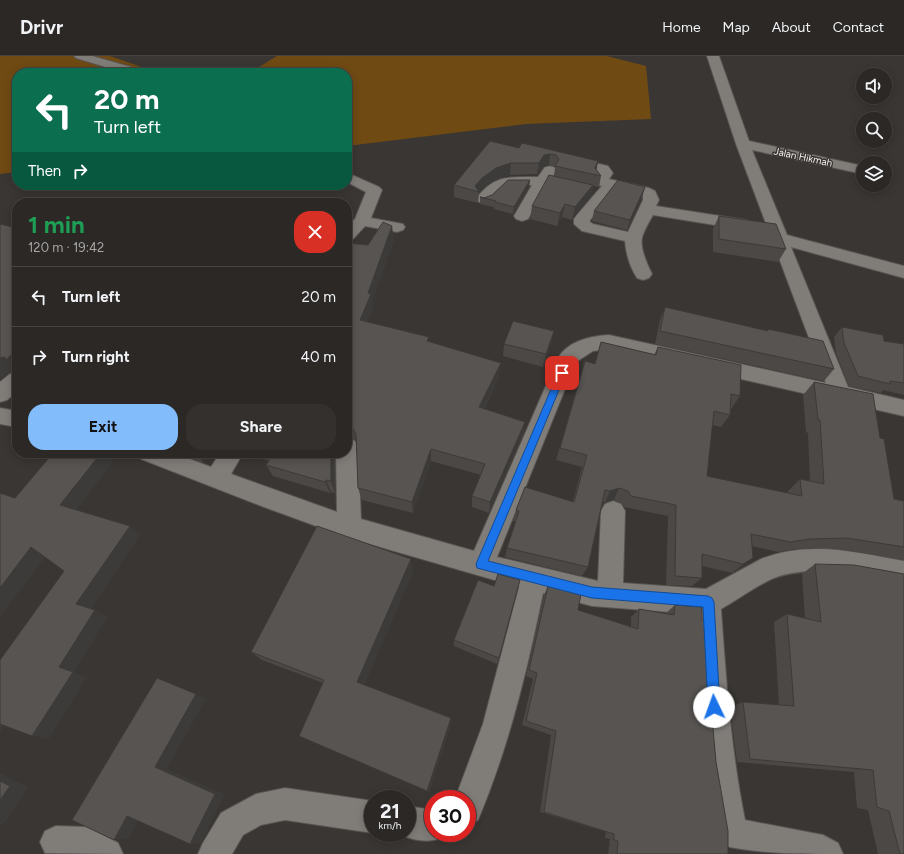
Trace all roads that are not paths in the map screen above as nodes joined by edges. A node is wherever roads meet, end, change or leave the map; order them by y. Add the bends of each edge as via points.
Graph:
1 (80, 56) edge
2 (712, 56) edge
3 (120, 68) edge
4 (743, 144) junction
5 (856, 168) edge
6 (352, 179) dead end
7 (542, 181) junction
8 (607, 190) junction
9 (484, 199) edge
10 (647, 209) junction
11 (522, 216) dead end
12 (362, 221) junction
13 (397, 227) dead end
14 (352, 230) edge
15 (779, 234) junction
16 (633, 238) junction
17 (904, 272) edge
18 (643, 274) dead end
19 (12, 383) edge
20 (840, 393) junction
21 (0, 394) edge
22 (904, 408) edge
23 (0, 416) edge
24 (12, 418) edge
25 (162, 458) edge
26 (229, 458) edge
27 (347, 458) edge
28 (216, 478) junction
29 (613, 511) dead end
30 (349, 527) junction
31 (481, 564) junction
32 (904, 573) edge
33 (534, 578) junction
34 (610, 594) junction
35 (708, 602) junction
36 (475, 790) edge
37 (364, 816) edge
38 (56, 842) dead end
39 (743, 844) edge
40 (106, 854) edge
41 (214, 854) edge
42 (827, 854) edge

1 - 3 street
2 - 4 street
4 - 5 street, Jalan Hikmah
4 - 15 street
6 - 12 street via 374,190
7 - 8 street
7 - 8 street via 552,156 603,169 606,172 601,181
7 - 9 street via 506,181 499,184
7 - 11 street
8 - 10 street via 644,191 650,194 652,200
8 - 16 street via 582,219 582,224 588,228
10 - 15 street
10 - 16 street
12 - 13 street
12 - 14 street
15 - 17 street
15 - 20 street
16 - 18 street
19 - 21 street
20 - 22 street
20 - 31 street via 610,342 595,342 575,350 568,358
23 - 24 street
25 - 28 street
26 - 28 street
27 - 30 street
28 - 30 street
29 - 34 street
30 - 31 street
31 - 33 street
32 - 35 street via 845,561 804,560 770,567
33 - 34 street via 592,593
33 - 36 street via 509,687
34 - 35 street
35 - 39 street via 714,707 725,800
37 - 41 street via 285,804 256,810 232,824
38 - 40 street via 86,843
39 - 42 street

